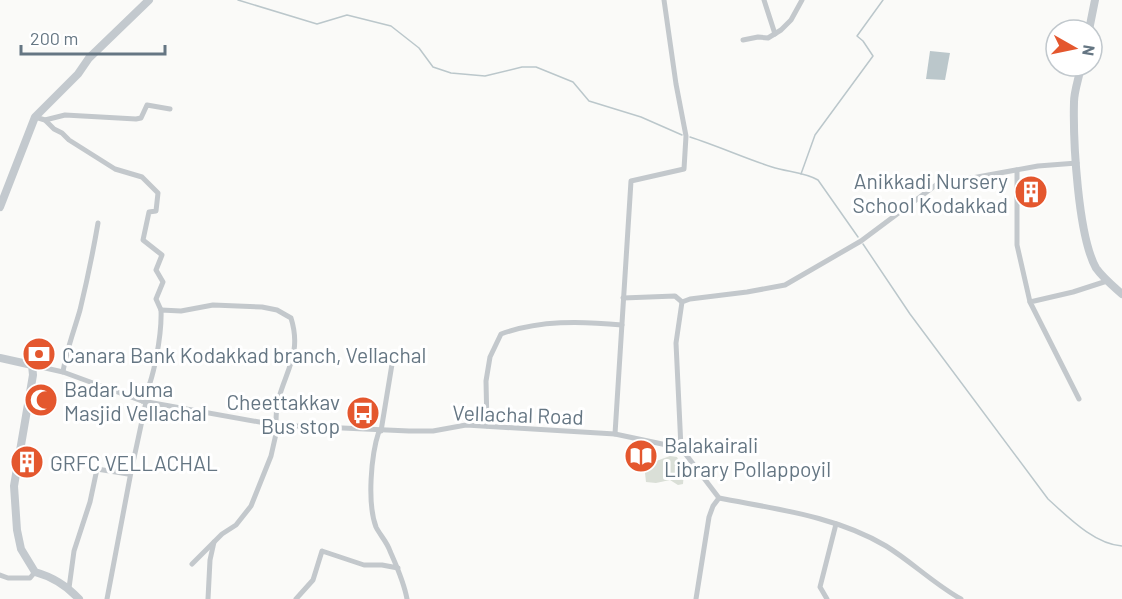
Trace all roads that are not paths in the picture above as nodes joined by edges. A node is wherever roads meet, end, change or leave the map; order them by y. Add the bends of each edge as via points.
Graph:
1 (149, 0) edge
2 (664, 0) edge
3 (764, 0) edge
4 (802, 0) edge
5 (1095, 0) edge
6 (1091, 18) edge
7 (775, 34) junction
8 (743, 40) dead end
9 (1079, 78) edge
10 (170, 109) dead end
11 (35, 117) junction
12 (45, 120) junction
13 (1077, 163) junction
14 (1017, 170) junction
15 (0, 207) edge
16 (98, 223) dead end
17 (1107, 281) junction
18 (1122, 294) edge
19 (623, 298) junction
20 (682, 302) junction
21 (1030, 302) junction
22 (161, 310) junction
23 (622, 325) junction
24 (394, 352) dead end
25 (0, 358) edge
26 (32, 365) junction
27 (63, 372) junction
28 (1079, 399) dead end
29 (144, 401) junction
30 (277, 425) junction
31 (487, 426) junction
32 (380, 431) junction
33 (615, 434) junction
34 (681, 448) junction
35 (131, 472) junction
36 (719, 498) junction
37 (836, 524) junction
38 (214, 542) junction
39 (192, 564) dead end
40 (398, 568) junction
41 (35, 572) junction
42 (0, 576) edge
43 (69, 588) junction
44 (407, 597) edge
45 (76, 598) edge
46 (107, 599) edge
47 (208, 599) edge
48 (296, 599) edge
49 (415, 599) edge
50 (696, 599) edge
51 (827, 599) edge
52 (961, 599) edge

1 - 11 main road
2 - 19 street via 686,136 684,169 631,181
3 - 7 street
4 - 7 street via 791,20
5 - 6 main road
7 - 8 street
9 - 13 main road via 1074,100
10 - 12 street via 147,105 141,118 136,119 65,115
11 - 12 street
11 - 15 main road
12 - 22 street via 115,169 142,177 158,193 156,211 149,212 143,240 162,255 156,270 162,282 156,299
13 - 14 street
13 - 17 main road via 1088,246
14 - 20 street via 944,179 861,241 785,285
14 - 21 street via 1017,245
16 - 27 street via 87,283
17 - 18 main road
17 - 21 street
19 - 20 street via 675,296
19 - 23 street
20 - 34 street via 676,343
21 - 28 street
22 - 29 street via 153,373
22 - 30 street via 213,305 262,307 291,318 295,331 293,360 278,401
23 - 31 street via 542,324 501,334 490,357 486,381
23 - 33 street
24 - 32 street
25 - 26 main road
26 - 27 street, Vellachal Road
26 - 41 main road via 31,393 14,486 16,530 21,549
27 - 29 street, Vellachal Road
29 - 30 street, Vellachal Road
29 - 35 street
30 - 32 street, Vellachal Road
30 - 38 street via 271,456 250,507 236,525
31 - 32 street, Vellachal Road
31 - 33 street, Vellachal Road
32 - 40 street via 372,471 371,506 376,526
33 - 34 street, Vellachal Road
34 - 36 street
35 - 43 street via 97,469 74,551
35 - 46 street
36 - 37 street
36 - 50 street via 712,506
37 - 51 street via 820,587
37 - 52 street via 884,545
38 - 39 street
38 - 47 street
40 - 44 street
40 - 48 street via 364,565 322,551 313,580
41 - 42 street via 30,578
41 - 43 main road
43 - 45 main road
44 - 49 street

